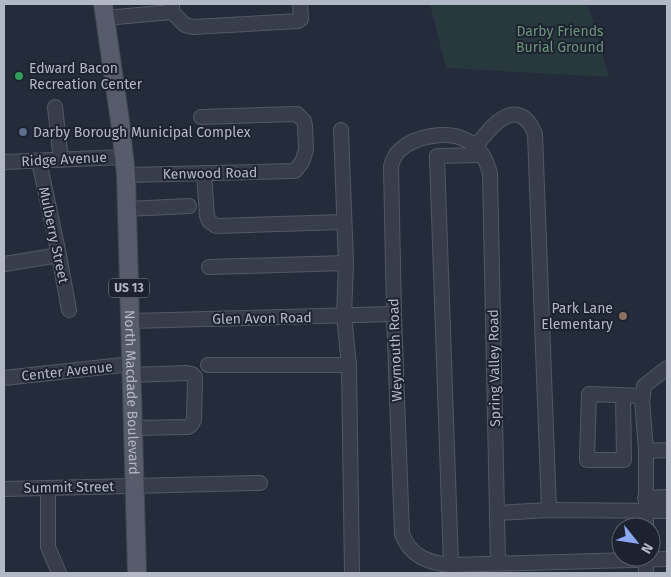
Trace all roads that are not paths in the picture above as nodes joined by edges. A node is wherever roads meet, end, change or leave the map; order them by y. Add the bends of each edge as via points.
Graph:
1 (300, 4) edge
2 (172, 8) edge
3 (104, 11) edge
4 (55, 107) dead end
5 (201, 117) dead end
6 (341, 130) dead end
7 (479, 151) junction
8 (124, 156) junction
9 (61, 160) junction
10 (39, 161) junction
11 (4, 162) edge
12 (204, 173) junction
13 (126, 175) junction
14 (190, 206) dead end
15 (126, 209) junction
16 (344, 222) junction
17 (59, 255) junction
18 (346, 263) junction
19 (4, 264) edge
20 (209, 267) dead end
21 (69, 310) dead end
22 (394, 314) junction
23 (344, 316) junction
24 (130, 321) junction
25 (208, 365) dead end
26 (349, 365) junction
27 (667, 368) edge
28 (131, 369) junction
29 (4, 378) edge
30 (623, 395) junction
31 (643, 396) junction
32 (624, 426) junction
33 (644, 426) junction
34 (133, 428) junction
35 (667, 450) edge
36 (646, 451) junction
37 (260, 483) dead end
38 (134, 486) junction
39 (48, 488) junction
40 (4, 489) edge
41 (667, 497) edge
42 (645, 504) junction
43 (549, 510) junction
44 (667, 511) edge
45 (497, 513) junction
46 (646, 517) edge
47 (611, 559) edge
48 (498, 563) junction
49 (451, 565) junction
50 (59, 573) edge
51 (136, 573) edge
52 (352, 573) edge

1 - 2 street via 301,19 298,21 193,27 185,25
2 - 3 street
3 - 8 main road, North Macdade Boulevard / US 13
4 - 9 street
5 - 12 street, Kenwood Road via 297,114 305,126 305,156 294,171
6 - 16 street
7 - 22 street, Weymouth Road via 461,137 431,136 418,139 394,157 391,166
7 - 43 street via 503,118 513,114 530,123 535,134
7 - 45 street, Spring Valley Road via 490,174
7 - 49 street via 437,156
8 - 9 street, Ridge Avenue
8 - 13 main road, North Macdade Boulevard / US 13
9 - 10 street, Ridge Avenue
10 - 11 street, Ridge Avenue
10 - 17 street, Mulberry Street
12 - 13 street, Kenwood Road
12 - 16 street via 207,216 216,226
13 - 15 main road, North Macdade Boulevard / US 13
14 - 15 street
15 - 24 main road, North Macdade Boulevard / US 13
16 - 18 street
17 - 19 street
17 - 21 street, Mulberry Street
18 - 20 street
18 - 23 street
22 - 23 street, Glen Avon Road
22 - 49 street, Weymouth Road via 402,534 409,548 420,556
23 - 24 street, Glen Avon Road
23 - 26 street
24 - 28 main road, North Macdade Boulevard / US 13
25 - 26 street
26 - 52 street
27 - 31 street via 644,386
28 - 29 street, Center Avenue
28 - 34 main road, North Macdade Boulevard / US 13
28 - 34 street, Center Avenue via 187,373 195,377 194,420 191,425
30 - 31 street
30 - 32 street
30 - 32 street via 589,394 588,460 624,460
31 - 33 street
32 - 33 street
33 - 36 street
34 - 38 main road, North Macdade Boulevard / US 13
35 - 36 street
36 - 42 street
37 - 38 street, Summit Street
38 - 39 street, Summit Street
38 - 51 main road, North Macdade Boulevard / US 13
39 - 40 street, Summit Street
39 - 50 street via 48,547
41 - 42 street
42 - 43 street
42 - 44 street
42 - 46 street
43 - 45 street
45 - 48 street, Spring Valley Road
47 - 48 street
48 - 49 street

